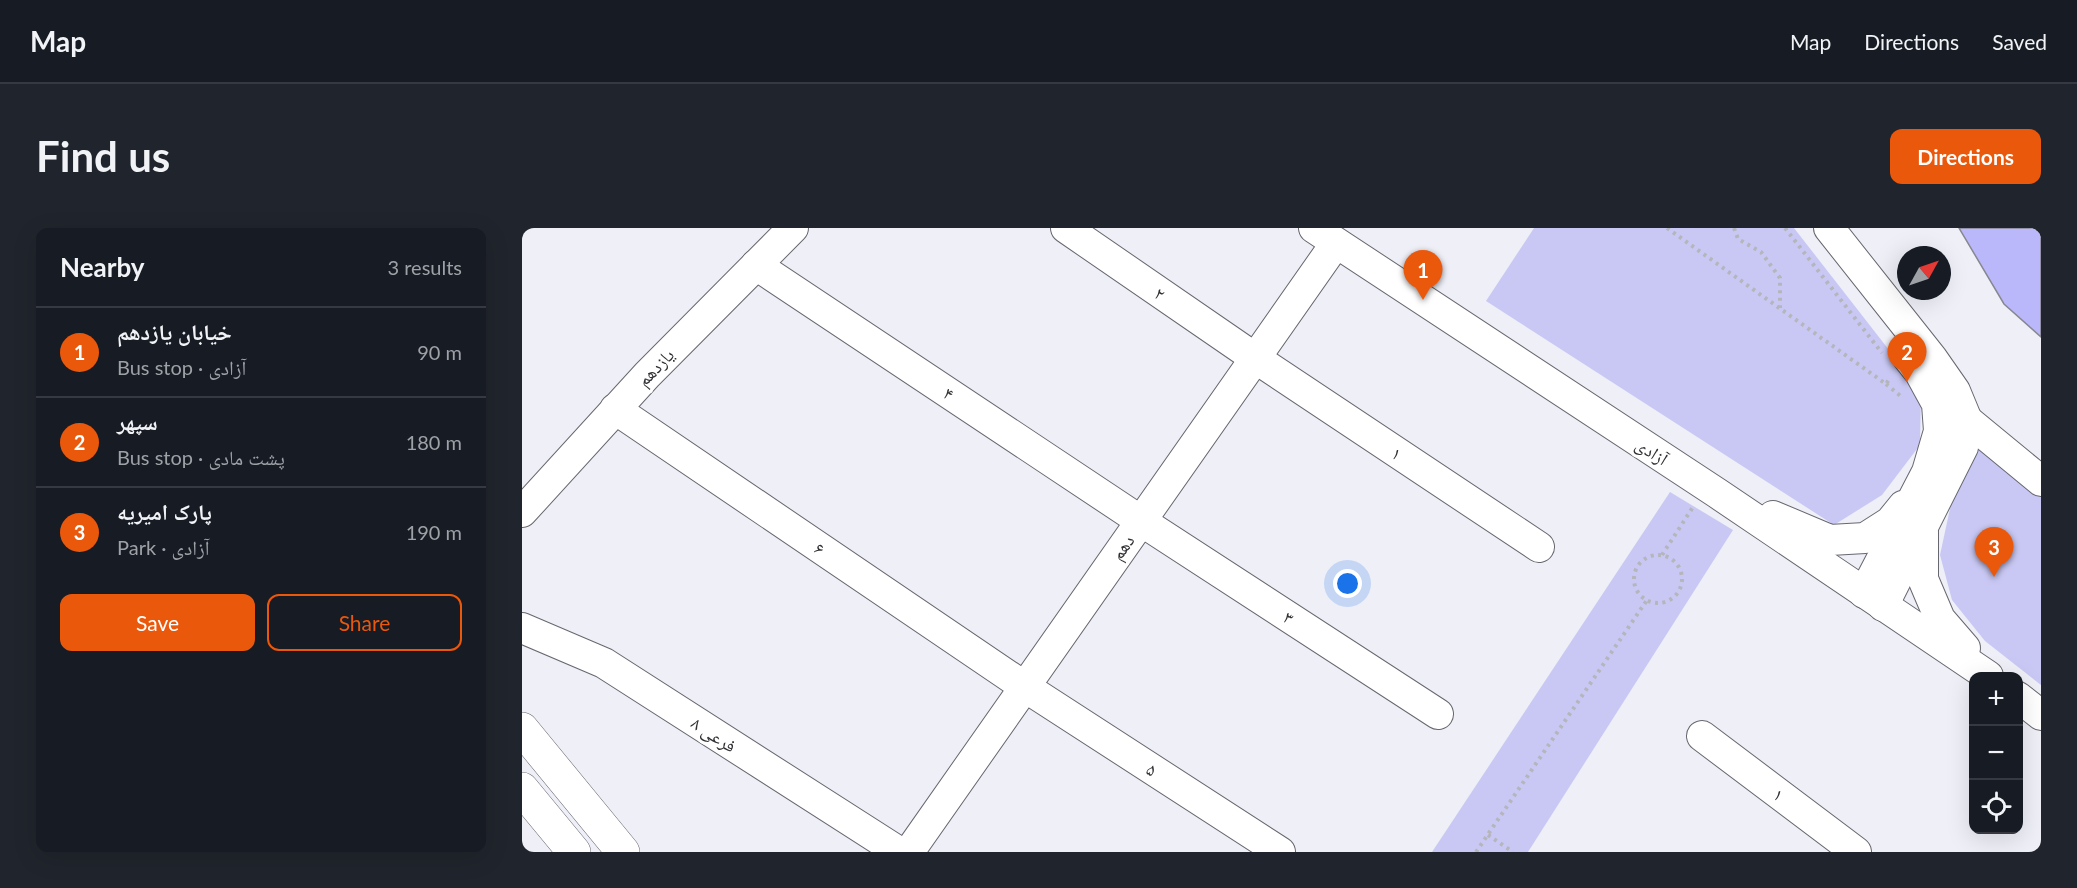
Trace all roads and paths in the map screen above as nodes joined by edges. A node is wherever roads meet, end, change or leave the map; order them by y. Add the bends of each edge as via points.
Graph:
1 (793, 228) edge
2 (1066, 228) edge
3 (1667, 228) edge
4 (1734, 228) edge
5 (1785, 228) edge
6 (1806, 228) edge
7 (1829, 228) edge
8 (1325, 235) edge
9 (756, 265) junction
10 (1780, 308) junction
11 (1255, 358) junction
12 (1888, 360) dead end
13 (1896, 370) dead end
14 (615, 409) junction
15 (1938, 414) junction
16 (1967, 420) junction
17 (1927, 472) junction
18 (2041, 481) edge
19 (1712, 490) junction
20 (522, 512) edge
21 (1141, 521) junction
22 (1923, 526) junction
23 (1539, 548) dead end
24 (1662, 555) junction
25 (1874, 599) junction
26 (1647, 600) junction
27 (522, 628) edge
28 (1982, 672) edge
29 (1991, 672) edge
30 (1024, 687) junction
31 (1438, 714) dead end
32 (522, 729) edge
33 (1702, 736) dead end
34 (522, 789) edge
35 (1488, 835) junction
36 (574, 852) edge
37 (623, 852) edge
38 (899, 852) edge
39 (909, 852) edge
40 (1280, 852) edge
41 (1476, 852) edge
42 (1513, 852) edge
43 (1856, 852) edge

1 - 9 street, یازدهم
2 - 11 street, ۲
3 - 10 path
4 - 10 path via 1738,239 1761,252 1780,278
5 - 12 path
6 - 15 street via 1920,373 1937,404
7 - 16 street via 1932,358 1955,391
8 - 11 street, دهم
8 - 19 street, آزادی
9 - 14 street, یازدهم
9 - 21 street, ۴
10 - 13 path via 1887,384
11 - 21 street, دهم
11 - 23 street, ۱
14 - 20 street, یازدهم
14 - 30 street, ۶
15 - 16 street
15 - 17 street via 1939,431
16 - 18 street
16 - 22 street via 1963,447
17 - 19 street via 1890,522 1865,538 1830,540
17 - 25 street
19 - 24 path
19 - 25 street, آزادی
21 - 30 street, دهم
21 - 31 street, ۳
22 - 25 street
22 - 29 street via 1923,579 1940,619
24 - 26 path via 1648,557 1637,567 1634,582
24 - 26 path via 1677,563 1681,587 1671,600
25 - 28 street, آزادی
26 - 35 path
27 - 38 street, فرعی ۸ via 604,663
30 - 39 street, دهم
30 - 40 street, ۵
32 - 37 highway
33 - 43 street, ۱
34 - 36 highway
35 - 41 path
35 - 42 path

